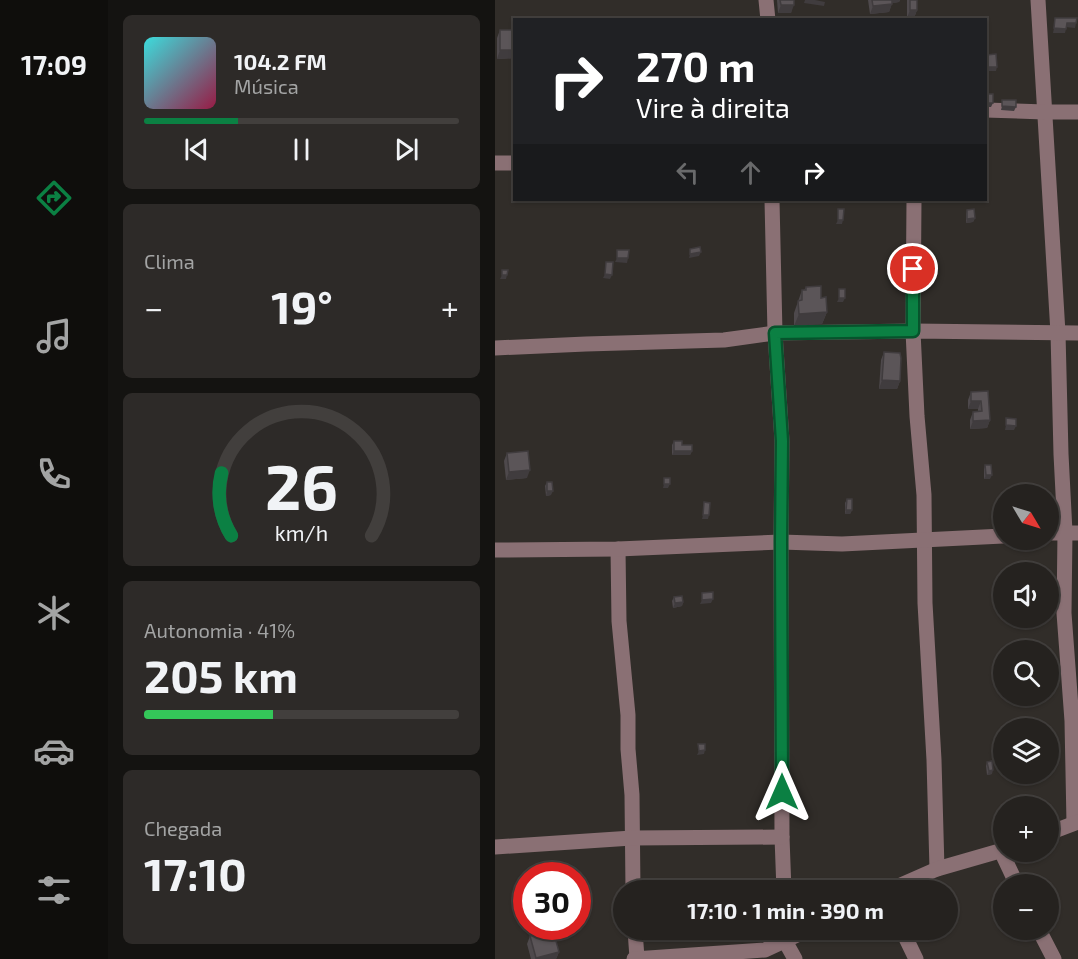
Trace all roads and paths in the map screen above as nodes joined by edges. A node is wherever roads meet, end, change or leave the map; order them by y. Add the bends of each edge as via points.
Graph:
1 (766, 0) edge
2 (1038, 0) edge
3 (768, 18) edge
4 (987, 110) edge
5 (1045, 112) junction
6 (1078, 112) edge
7 (495, 163) edge
8 (513, 163) edge
9 (772, 201) edge
10 (914, 201) edge
11 (913, 331) junction
12 (775, 333) junction
13 (1058, 333) junction
14 (1078, 333) edge
15 (495, 348) edge
16 (1071, 533) edge
17 (993, 536) edge
18 (925, 539) junction
19 (781, 542) junction
20 (618, 549) junction
21 (495, 550) edge
22 (1076, 822) edge
23 (1059, 829) edge
24 (782, 837) junction
25 (632, 838) junction
26 (495, 847) edge
27 (993, 853) edge
28 (937, 869) junction
29 (633, 880) edge
30 (784, 880) edge
31 (912, 880) edge
32 (635, 940) edge
33 (779, 940) edge
34 (787, 940) edge
35 (907, 940) edge
36 (1044, 940) edge
37 (765, 950) junction
38 (636, 959) edge
39 (747, 959) edge
40 (795, 959) edge
41 (916, 959) edge
42 (1054, 959) edge

1 - 3 street
2 - 5 street
4 - 5 street
5 - 6 street
5 - 13 street
7 - 8 street
9 - 12 street
10 - 11 street
11 - 12 street
11 - 13 street
11 - 18 street
12 - 15 street via 724,340
12 - 19 street via 782,441
13 - 14 street
13 - 16 street via 1061,454
16 - 22 street via 1064,614
17 - 18 street
18 - 19 street via 842,544
18 - 28 street
19 - 20 street
19 - 24 street
20 - 21 street
20 - 25 street
22 - 23 street
24 - 25 street
24 - 30 street
25 - 26 street
25 - 29 street
27 - 28 street
28 - 31 street
32 - 38 street
33 - 37 street
34 - 40 street
35 - 41 street
36 - 42 street
37 - 38 street
37 - 39 street

